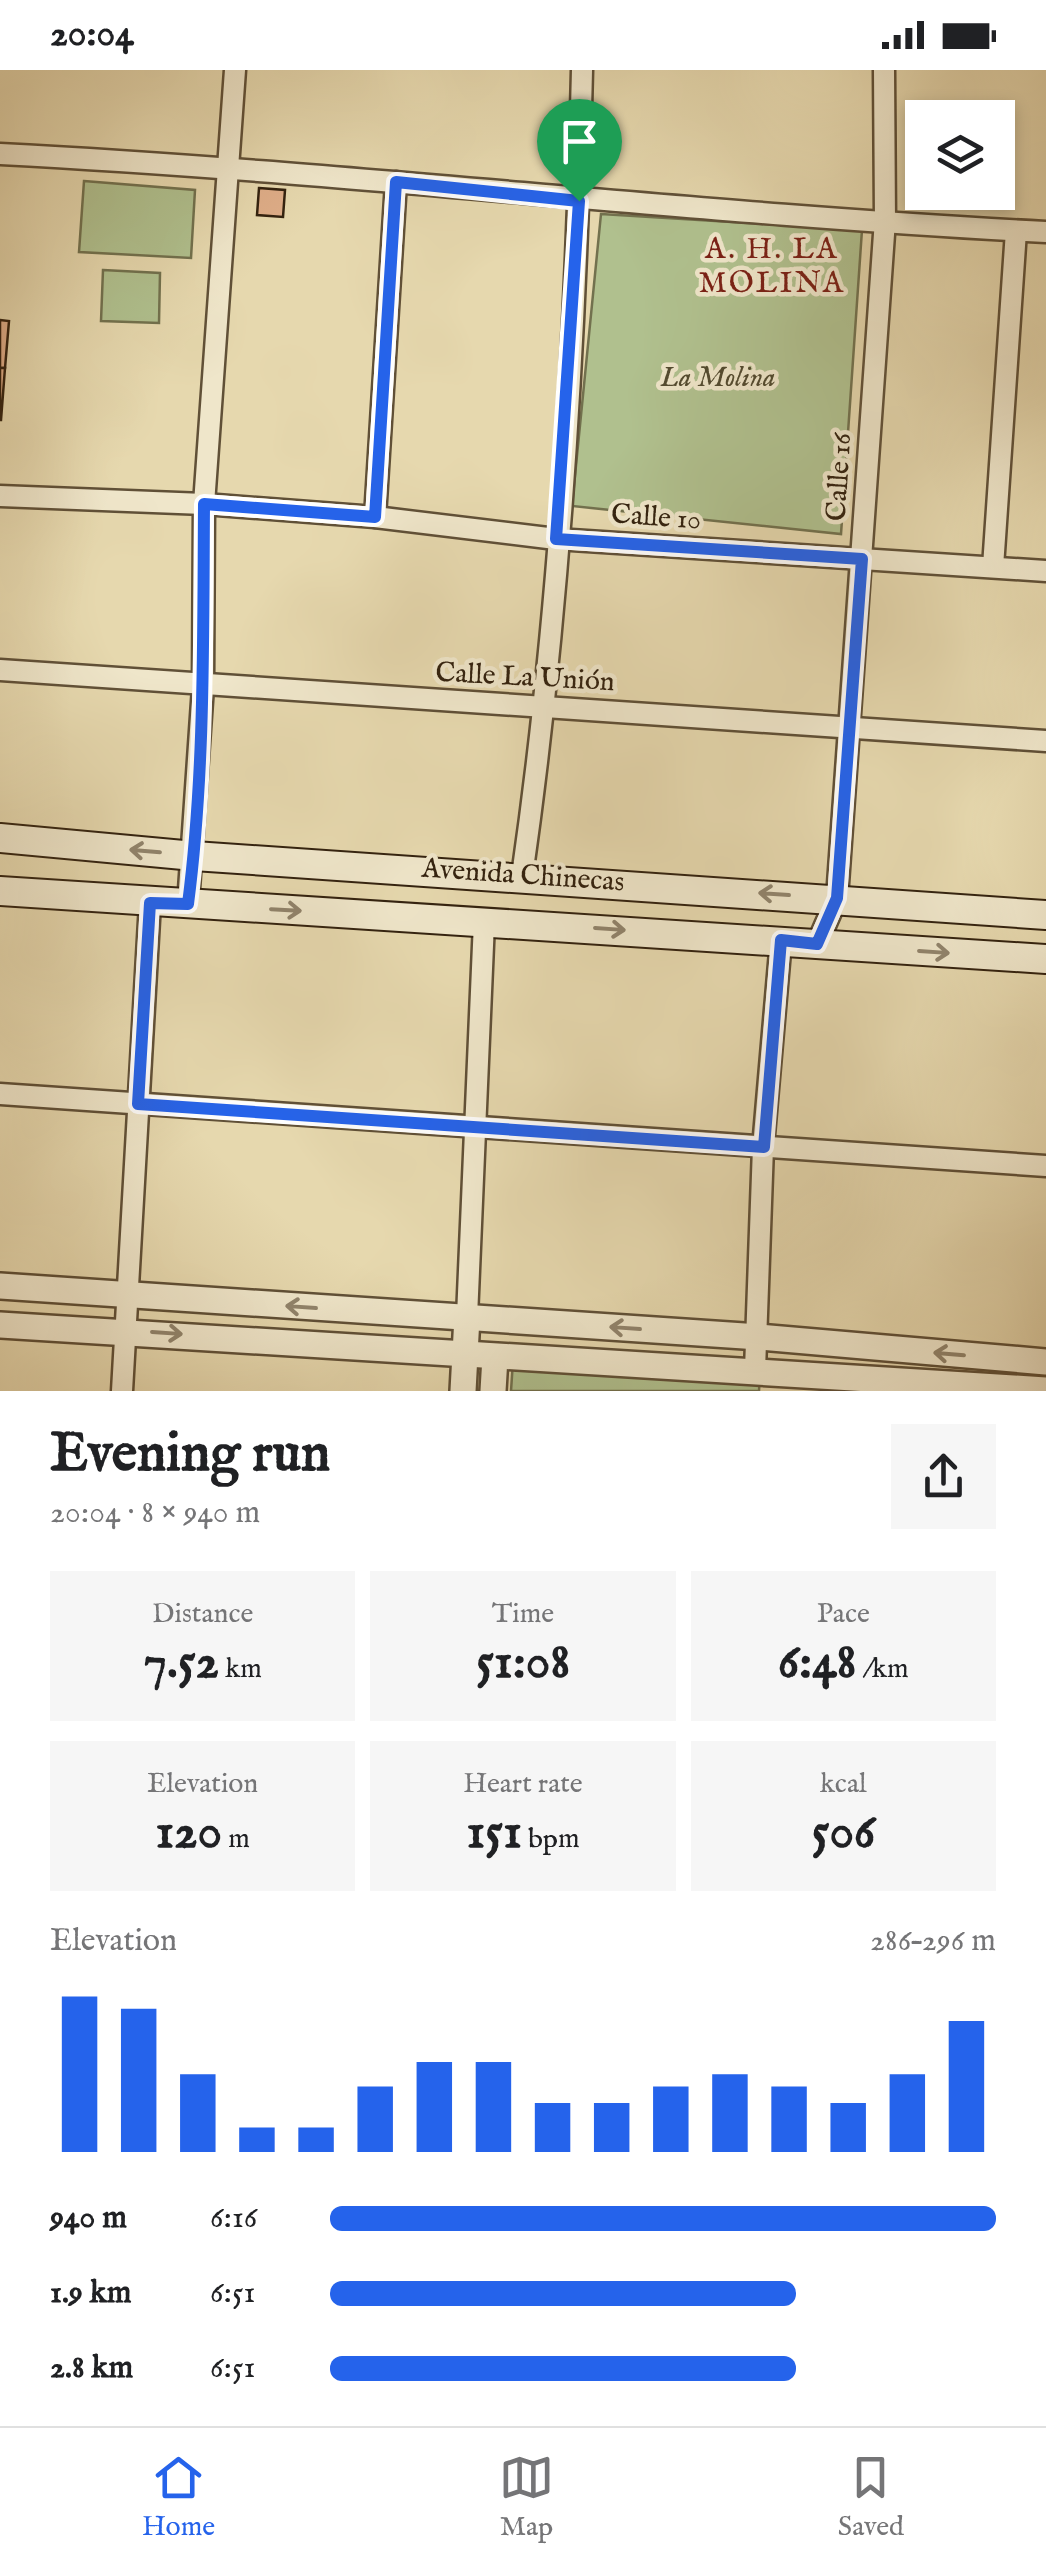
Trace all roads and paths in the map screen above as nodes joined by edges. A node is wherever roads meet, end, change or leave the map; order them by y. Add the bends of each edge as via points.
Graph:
1 (235, 70) edge
2 (582, 70) edge
3 (884, 70) edge
4 (0, 154) edge
5 (226, 166) junction
6 (396, 182) junction
7 (579, 201) junction
8 (885, 220) junction
9 (1016, 231) junction
10 (1046, 232) edge
11 (0, 496) edge
12 (204, 504) junction
13 (375, 517) junction
14 (556, 539) junction
15 (862, 559) junction
16 (993, 567) junction
17 (1046, 570) edge
18 (0, 670) edge
19 (203, 687) junction
20 (546, 707) junction
21 (846, 726) junction
22 (1046, 741) edge
23 (0, 838) edge
24 (194, 856) junction
25 (522, 876) junction
26 (0, 891) edge
27 (837, 898) junction
28 (150, 903) junction
29 (188, 904) junction
30 (1046, 915) edge
31 (484, 922) junction
32 (781, 940) junction
33 (817, 944) junction
34 (1046, 959) edge
35 (0, 1094) edge
36 (138, 1104) junction
37 (477, 1127) junction
38 (764, 1147) junction
39 (1046, 1166) edge
40 (0, 1286) edge
41 (127, 1296) junction
42 (467, 1317) junction
43 (0, 1324) edge
44 (126, 1330) junction
45 (759, 1337) junction
46 (465, 1355) junction
47 (495, 1356) junction
48 (1046, 1362) edge
49 (755, 1370) junction
50 (785, 1382) edge
51 (1046, 1390) edge
52 (122, 1391) edge
53 (463, 1391) edge
54 (494, 1391) edge

1 - 5 street
2 - 7 street
3 - 8 street, Calle 16
4 - 5 street
5 - 6 street
5 - 12 street
6 - 7 street
6 - 13 street
7 - 8 street
7 - 14 street
8 - 9 street
8 - 15 street, Calle 16
9 - 10 street
9 - 16 street
11 - 12 street, Calle 10
12 - 13 street, Calle 10
12 - 19 street
13 - 14 street, Calle 10
14 - 15 street, Calle 10
14 - 20 street
15 - 16 street, Calle 10
15 - 21 street, Calle 16
16 - 17 street, Calle 10
18 - 19 street, Calle La Unión
19 - 20 street, Calle La Unión
19 - 24 street
20 - 21 street, Calle La Unión
20 - 25 street
21 - 22 street, Calle La Unión
21 - 27 street, Calle 16
24 -> 23 main road, Avenida Chinecas
24 - 25 main road, Avenida Chinecas
24 - 29 street
27 -> 25 main road, Avenida Chinecas
26 - 28 main road, Avenida Chinecas
27 - 30 main road, Avenida Chinecas
27 - 33 street, Calle 16
28 - 29 main road, Avenida Chinecas
28 - 36 street
29 -> 31 main road, Avenida Chinecas
31 -> 32 main road, Avenida Chinecas
31 - 37 street
32 - 33 main road, Avenida Chinecas
32 - 38 street
33 -> 34 main road, Avenida Chinecas
35 - 36 street
36 - 37 street
36 - 41 street
37 - 38 street
37 - 42 street
38 - 39 street
38 - 45 street
40 - 41 street
42 -> 41 street
41 - 44 street
45 -> 42 street
42 - 46 street
43 - 44 street
44 -> 46 street
44 - 52 street
48 -> 45 street
45 - 49 street
46 - 47 street
46 - 53 street
47 - 49 street
47 - 54 street
49 - 50 street
50 - 51 street

